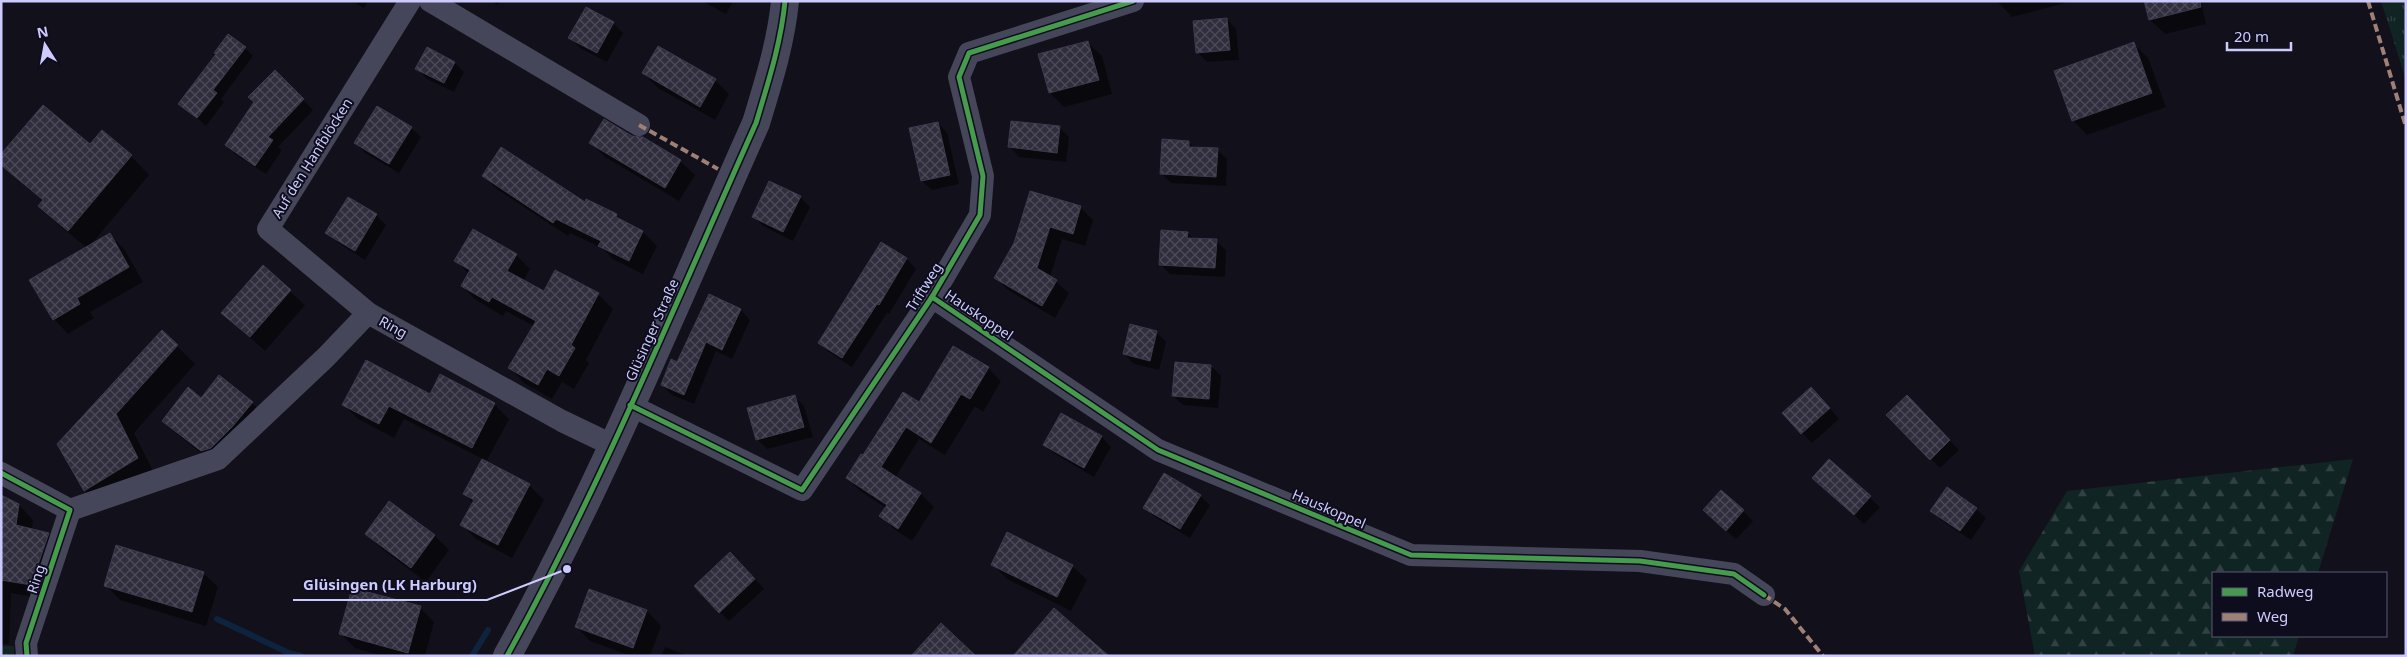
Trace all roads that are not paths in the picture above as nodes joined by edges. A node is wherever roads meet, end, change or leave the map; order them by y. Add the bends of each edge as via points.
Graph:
1 (410, 1) edge
2 (430, 1) edge
3 (785, 1) edge
4 (1132, 1) edge
5 (639, 125) dead end
6 (932, 297) junction
7 (368, 313) junction
8 (630, 405) junction
9 (612, 445) junction
10 (1, 473) edge
11 (70, 510) junction
12 (1764, 595) dead end
13 (27, 656) edge
14 (507, 656) edge

1 - 7 street, Auf den Hanfblöcken via 268,229
2 - 5 street
3 - 8 street, Glüsinger Straße via 783,26 756,123
4 - 6 street, Triftweg via 969,54 959,77 984,176 980,215
6 - 8 street, Triftweg via 802,490
6 - 12 street, Hauskoppel via 1158,450 1411,555 1640,561 1734,574
7 - 9 street, Ring via 562,421
7 - 11 street, Ring via 218,459
8 - 9 street, Glüsinger Straße
9 - 14 street, Glüsinger Straße
10 - 11 street
11 - 13 street, Ring via 26,642

